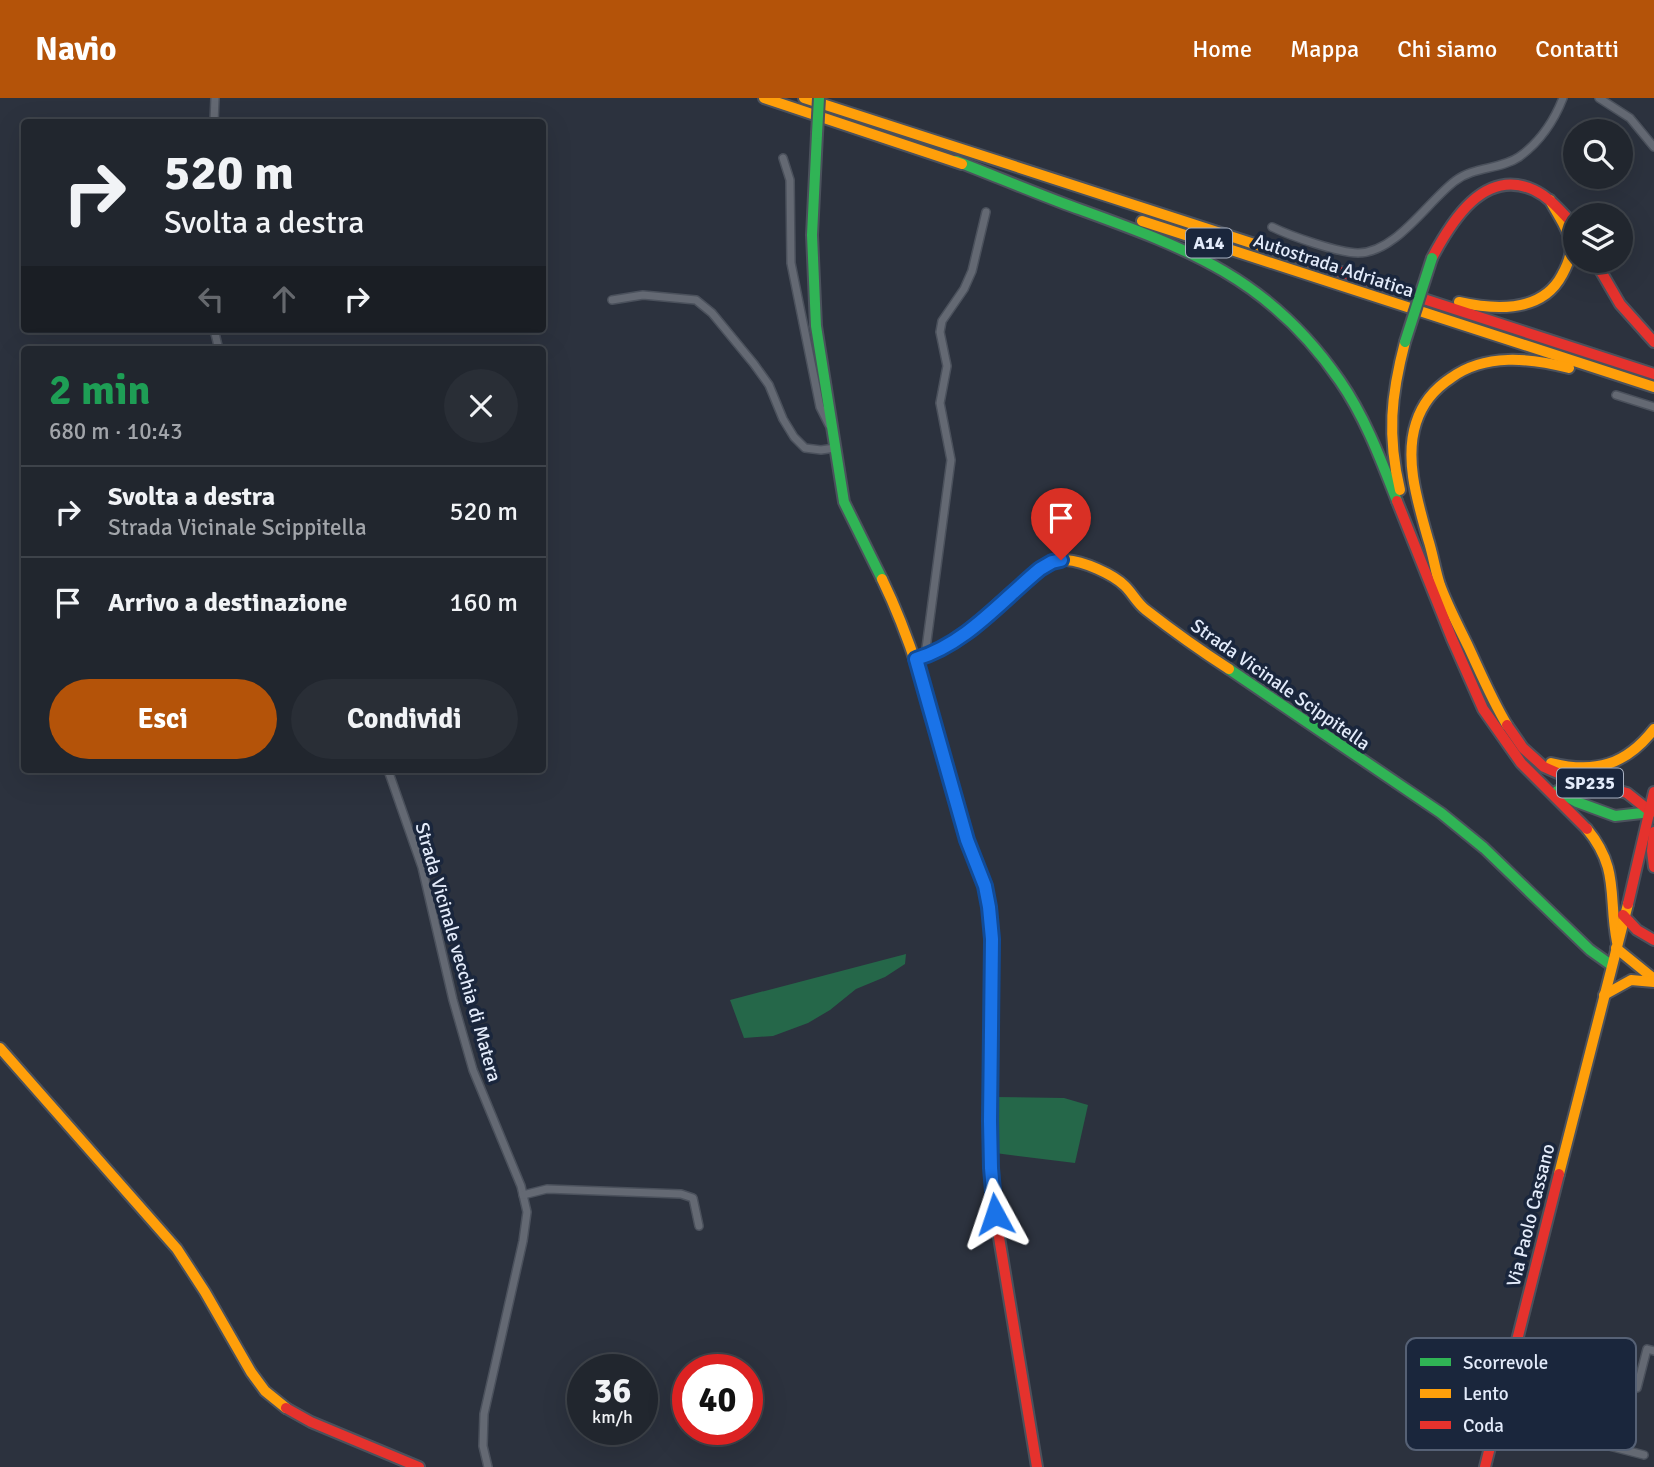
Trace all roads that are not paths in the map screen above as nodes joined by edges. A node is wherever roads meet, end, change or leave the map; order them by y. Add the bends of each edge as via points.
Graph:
1 (215, 98) edge
2 (764, 98) edge
3 (804, 98) edge
4 (819, 98) edge
5 (1563, 98) edge
6 (1599, 98) edge
7 (214, 119) edge
8 (1654, 147) edge
9 (783, 158) dead end
10 (956, 161) junction
11 (1550, 200) junction
12 (986, 212) dead end
13 (1563, 214) edge
14 (1272, 227) dead end
15 (1311, 261) junction
16 (1601, 273) edge
17 (612, 300) dead end
18 (1654, 342) edge
19 (1654, 374) edge
20 (1654, 387) edge
21 (1654, 394) edge
22 (1616, 395) dead end
23 (1654, 407) edge
24 (832, 432) junction
25 (835, 448) junction
26 (1413, 526) junction
27 (1436, 574) junction
28 (1430, 588) junction
29 (920, 657) junction
30 (1654, 729) edge
31 (1528, 754) junction
32 (389, 773) edge
33 (1541, 782) junction
34 (1654, 792) edge
35 (1652, 807) edge
36 (1654, 832) edge
37 (1654, 867) edge
38 (1623, 915) junction
39 (1637, 930) junction
40 (1654, 940) edge
41 (1617, 942) junction
42 (1611, 968) junction
43 (1654, 980) edge
44 (1604, 995) junction
45 (0, 1048) edge
46 (523, 1195) junction
47 (699, 1226) dead end
48 (1518, 1338) edge
49 (1654, 1351) edge
50 (1636, 1388) edge
51 (1489, 1450) edge
52 (1625, 1450) edge
53 (1644, 1455) dead end
54 (419, 1467) edge
55 (488, 1467) edge
56 (1037, 1467) edge
57 (1485, 1467) edge

1 - 7 street
2 - 10 main road, Autostrada Adriatica / A14
3 - 15 main road, Autostrada Adriatica / A14
4 - 24 main road, bridge via 813,289
5 - 14 street via 1548,129 1519,157 1469,172 1416,221 1371,250 1358,253 1319,244
6 - 8 street via 1630,118
9 - 24 street via 790,180 791,263 820,407
10 - 20 main road, Autostrada Adriatica / A14
10 - 28 main road via 1181,246 1261,292 1300,328 1352,399 1409,527
11 - 13 main road
11 - 15 main road via 1571,240 1571,255 1556,286 1523,306 1469,305
11 - 26 main road, bridge via 1521,187 1492,187 1456,214 1432,258 1392,390 1390,418 1394,468
12 - 29 street via 972,271 940,332 947,366 940,403 951,460
15 - 19 main road, Autostrada Adriatica / A14
16 - 18 main road via 1613,297
17 - 25 street via 643,295 696,300 712,313 769,385 794,438 805,448
21 - 27 main road via 1534,361 1469,367 1446,380 1418,418 1411,461
22 - 23 street
24 - 25 main road
25 - 29 main road via 847,512
26 - 27 main road
26 - 28 main road
27 - 31 main road via 1495,703
28 - 33 main road via 1478,700 1521,763
29 - 42 main road, Strada Vicinale Scippitella via 971,630 1046,564 1066,560 1110,574 1139,604 1189,643 1441,813
29 - 56 main road via 989,907 991,1168
30 - 31 main road via 1628,756 1600,768 1565,767
31 - 35 main road, SP235 via 1559,775 1601,784
32 - 46 street, Strada Vicinale vecchia di Matera via 430,894 473,1070
33 - 35 main road, SP235 via 1615,816
33 - 41 main road via 1585,827 1604,855 1613,883
34 - 35 main road, Via Paolo Cassano
35 - 38 main road, Via Paolo Cassano
36 - 37 main road
38 - 39 main road
38 - 41 main road, Via Paolo Cassano
39 - 40 main road
39 - 41 main road
41 - 42 main road, Via Paolo Cassano
41 - 43 main road
42 - 44 main road, Via Paolo Cassano
43 - 44 main road via 1631,980
44 - 48 main road, Via Paolo Cassano
45 - 54 main road via 177,1249 265,1391 311,1422
46 - 47 street via 547,1189 681,1194 693,1198
46 - 55 street, Strada Vicinale vecchia di Matera via 526,1226 484,1415
49 - 50 street via 1647,1349
51 - 57 main road, Via Paolo Cassano
52 - 53 street

